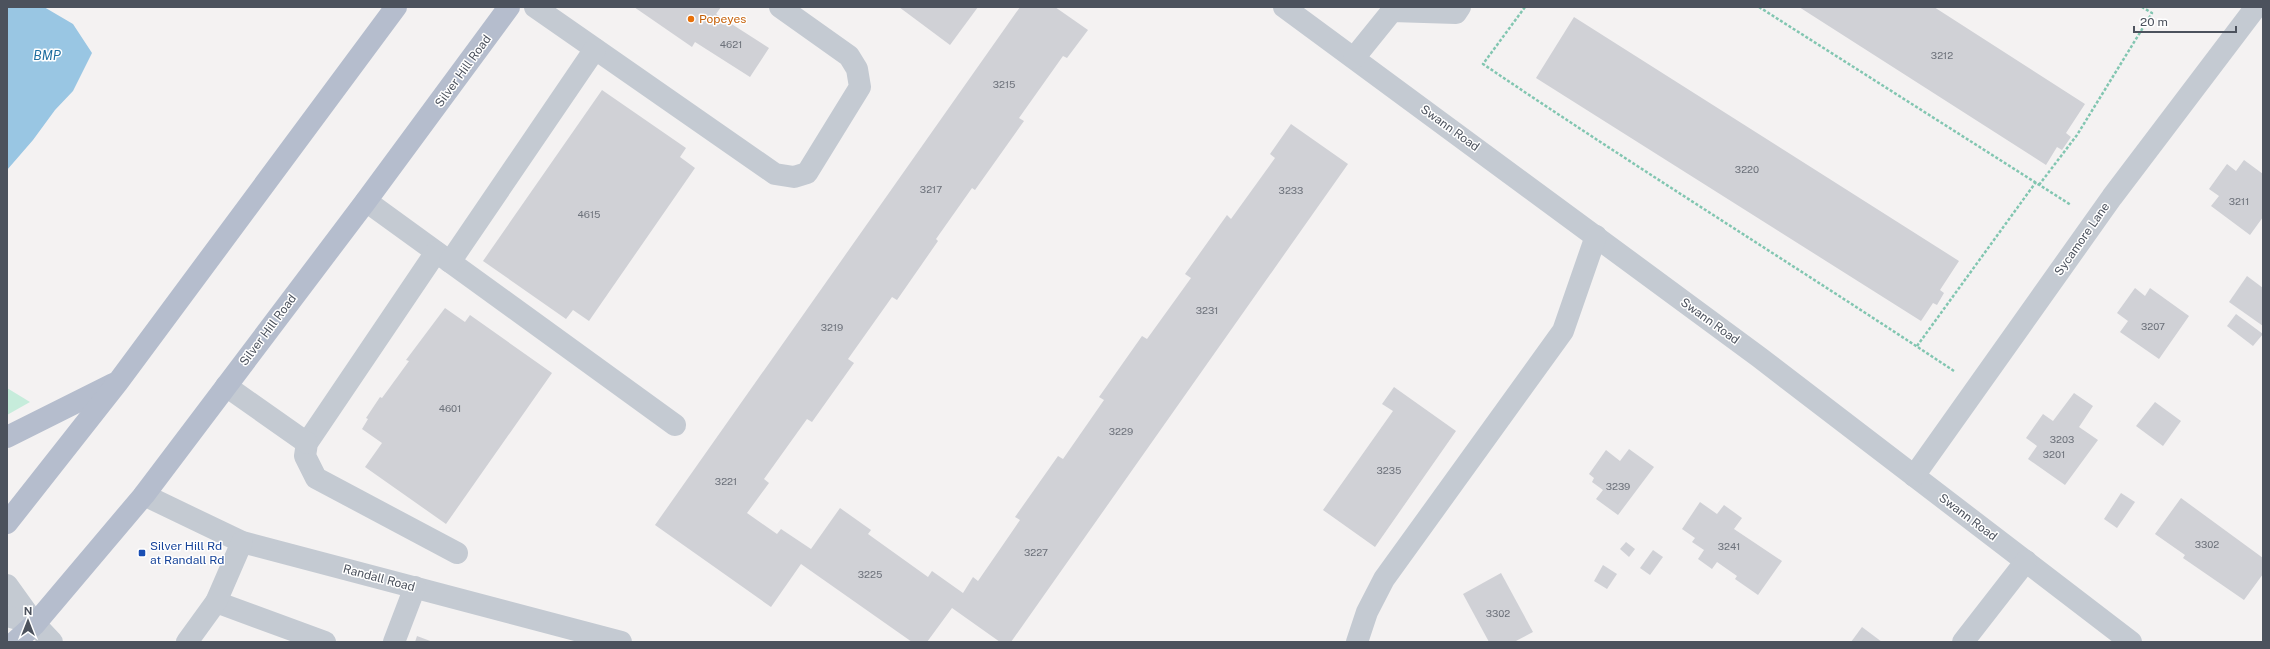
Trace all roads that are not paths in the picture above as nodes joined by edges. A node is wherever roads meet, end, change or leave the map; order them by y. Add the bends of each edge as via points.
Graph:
1 (396, 7) edge
2 (509, 7) edge
3 (536, 7) edge
4 (780, 7) edge
5 (1284, 7) edge
6 (1460, 7) edge
7 (2256, 7) edge
8 (596, 49) junction
9 (1354, 58) junction
10 (366, 201) junction
11 (1596, 236) junction
12 (443, 257) junction
13 (118, 382) junction
14 (226, 386) junction
15 (675, 425) dead end
16 (7, 437) edge
17 (307, 443) junction
18 (1914, 476) junction
19 (144, 494) junction
20 (7, 523) edge
21 (242, 542) junction
22 (457, 553) dead end
23 (2026, 561) junction
24 (7, 585) edge
25 (415, 587) junction
26 (216, 602) junction
27 (7, 616) edge
28 (35, 624) junction
29 (15, 642) edge
30 (52, 642) edge
31 (187, 642) edge
32 (325, 642) edge
33 (394, 642) edge
34 (621, 642) edge
35 (1357, 642) edge
36 (1963, 642) edge
37 (2131, 642) edge

1 - 13 main road
2 - 10 main road, Silver Hill Road
3 - 8 street
4 - 8 street via 849,56 857,69 860,87 807,173 794,177 775,174
5 - 9 street, Swann Road
6 - 9 street via 1456,13 1392,11
7 - 18 street, Sycamore Lane via 2095,220
8 - 12 street
9 - 11 street, Swann Road
10 - 12 street
10 - 14 main road, Silver Hill Road
11 - 18 street, Swann Road
11 - 35 street via 1563,331 1384,580 1367,612
12 - 15 street
12 - 17 street
13 - 16 main road
13 - 20 main road
14 - 17 street
14 - 19 main road, Silver Hill Road
17 - 22 street via 305,456 316,478
18 - 23 street, Swann Road
19 - 21 street, Randall Road
19 - 28 main road, Silver Hill Road
21 - 25 street, Randall Road
21 - 26 street
23 - 36 street
23 - 37 street, Swann Road
24 - 28 street
25 - 33 street
25 - 34 street, Randall Road
26 - 31 street
26 - 32 street
27 - 28 street
28 - 29 main road, Silver Hill Road
28 - 30 street

